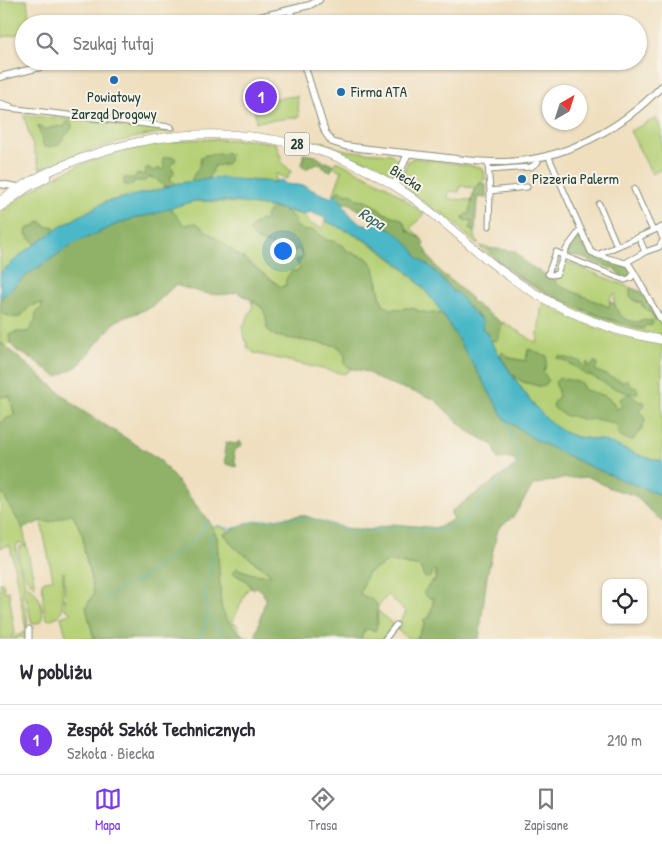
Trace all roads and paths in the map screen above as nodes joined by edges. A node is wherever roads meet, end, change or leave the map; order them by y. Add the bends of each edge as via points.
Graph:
1 (319, 0) edge
2 (290, 10) junction
3 (269, 15) edge
4 (291, 15) edge
5 (28, 70) edge
6 (306, 70) edge
7 (0, 79) edge
8 (662, 86) edge
9 (0, 103) edge
10 (0, 107) edge
11 (28, 110) junction
12 (171, 127) dead end
13 (104, 150) junction
14 (408, 154) junction
15 (548, 155) junction
16 (537, 158) junction
17 (488, 162) junction
18 (489, 170) junction
19 (0, 184) edge
20 (394, 186) junction
21 (18, 187) junction
22 (527, 187) dead end
23 (634, 189) dead end
24 (490, 191) junction
25 (1, 201) edge
26 (599, 204) dead end
27 (489, 226) dead end
28 (660, 228) edge
29 (581, 229) junction
30 (653, 231) junction
31 (639, 237) junction
32 (662, 237) edge
33 (662, 242) edge
34 (617, 246) junction
35 (645, 252) junction
36 (597, 255) junction
37 (625, 263) junction
38 (634, 272) junction
39 (625, 280) junction
40 (643, 290) junction
41 (662, 322) edge
42 (662, 340) edge
43 (396, 625) dead end
44 (29, 629) dead end
45 (29, 639) edge
46 (385, 639) edge

1 - 2 street
2 - 3 street
2 - 4 street
5 - 7 street
6 - 14 street via 325,132 332,142
8 - 15 street via 632,115 610,130
9 - 11 street
10 - 11 street
11 - 12 street
13 - 20 main road, Biecka / 28 via 178,135 258,136 331,155
13 - 21 main road, Biecka / 28 via 68,162
13 - 25 main road, Biecka / 28
14 - 17 street
14 - 20 street
15 - 16 street
15 - 29 street
16 - 17 street
16 - 18 street via 538,162 531,167
17 - 18 street
18 - 24 street
19 - 21 street
20 - 42 main road, Biecka / 28 via 530,291 591,320
21 - 25 main road, Biecka / 28
22 - 24 street
23 - 30 street
24 - 27 street
26 - 34 street
28 - 30 street
28 - 32 street
29 - 36 street via 591,252
29 - 39 street via 564,256
30 - 31 street
31 - 34 street
31 - 35 street
33 - 35 street via 659,247
34 - 36 street
35 - 37 street
36 - 37 street
37 - 38 street
38 - 39 street
38 - 40 street
39 - 40 street
40 - 41 street
43 - 46 street
44 - 45 street

